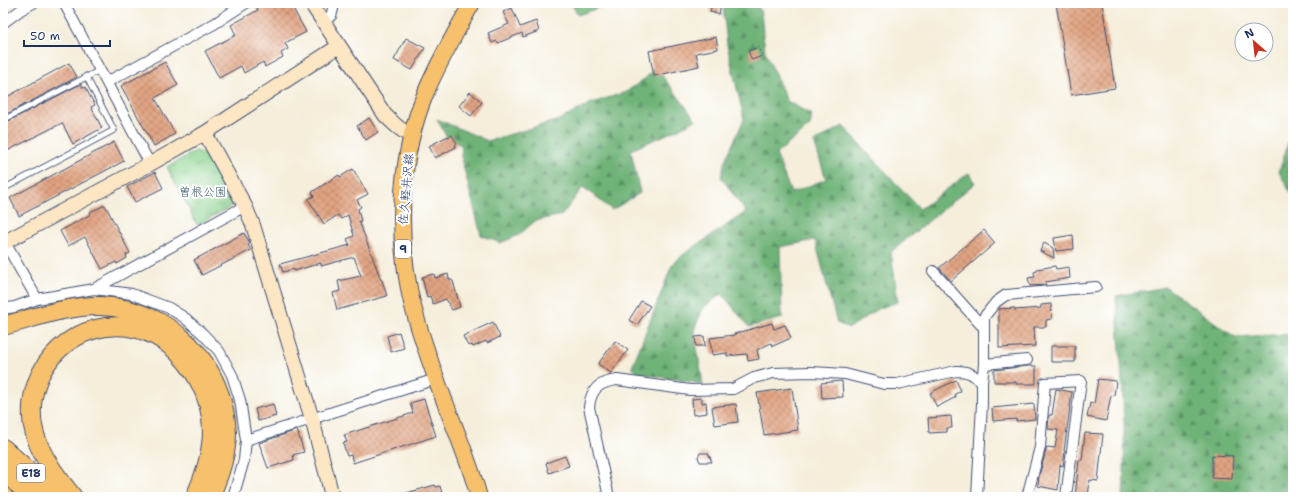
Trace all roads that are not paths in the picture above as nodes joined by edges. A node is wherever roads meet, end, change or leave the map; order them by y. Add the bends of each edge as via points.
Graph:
1 (33, 3) edge
2 (64, 3) edge
3 (246, 3) edge
4 (311, 3) edge
5 (332, 3) edge
6 (472, 3) edge
7 (323, 21) junction
8 (3, 23) edge
9 (339, 46) junction
10 (100, 70) junction
11 (86, 76) junction
12 (107, 82) junction
13 (3, 120) edge
14 (205, 133) junction
15 (412, 136) junction
16 (150, 164) junction
17 (3, 189) edge
18 (245, 206) junction
19 (4, 241) edge
20 (933, 271) dead end
21 (1096, 287) dead end
22 (94, 289) junction
23 (37, 299) junction
24 (3, 309) edge
25 (3, 326) edge
26 (984, 326) junction
27 (1027, 360) dead end
28 (984, 364) junction
29 (436, 379) junction
30 (982, 383) junction
31 (312, 419) junction
32 (246, 440) junction
33 (3, 448) edge
34 (3, 471) edge
35 (32, 497) edge
36 (58, 497) edge
37 (73, 497) edge
38 (195, 497) edge
39 (210, 497) edge
40 (233, 497) edge
41 (332, 497) edge
42 (479, 497) edge
43 (609, 497) edge
44 (977, 497) edge
45 (1027, 497) edge
46 (1066, 497) edge

1 - 8 street
2 - 10 street
3 - 12 street via 214,24
4 - 7 street
5 - 7 street via 331,16
6 - 15 main road, 佐久軽井沢線 / 9 via 434,72
7 - 9 street
9 - 14 street
9 - 15 street via 385,116 404,133
10 - 11 lane
10 - 12 street
11 - 13 lane
11 - 17 lane via 114,130
12 - 16 street
14 - 16 street
14 - 18 street
15 - 29 main road, 佐久軽井沢線 / 9 via 404,183 402,221 406,275 415,315
16 - 19 street
18 - 22 street
18 - 31 street
19 - 23 street
20 - 26 street
21 - 26 street via 1006,295 996,302 984,317
22 - 23 street
22 - 32 street via 132,294 168,308 185,318 203,334 219,351 232,375 240,400
23 - 24 street
25 - 39 highway via 55,312 100,306 140,313 158,320 174,331 187,342 208,369 222,399 227,434 217,483
26 - 28 street
27 - 28 street
28 - 30 street
29 - 31 street
29 - 42 main road, 佐久軽井沢線 / 9
30 - 43 street via 973,374 964,371 897,384 884,384 844,374 773,373 754,378 733,389 690,390 617,380 607,381 593,391 589,407
30 - 44 street
31 - 32 street
31 - 41 street
32 - 40 street via 244,460
33 - 36 highway, E18
34 - 35 highway, E18
37 - 38 highway via 51,468 37,441 32,414 35,387 47,362 56,351 80,335 111,327 138,329 162,340 185,361 203,388 212,424 212,443 209,462
45 - 46 street via 1040,447 1045,383 1081,381

